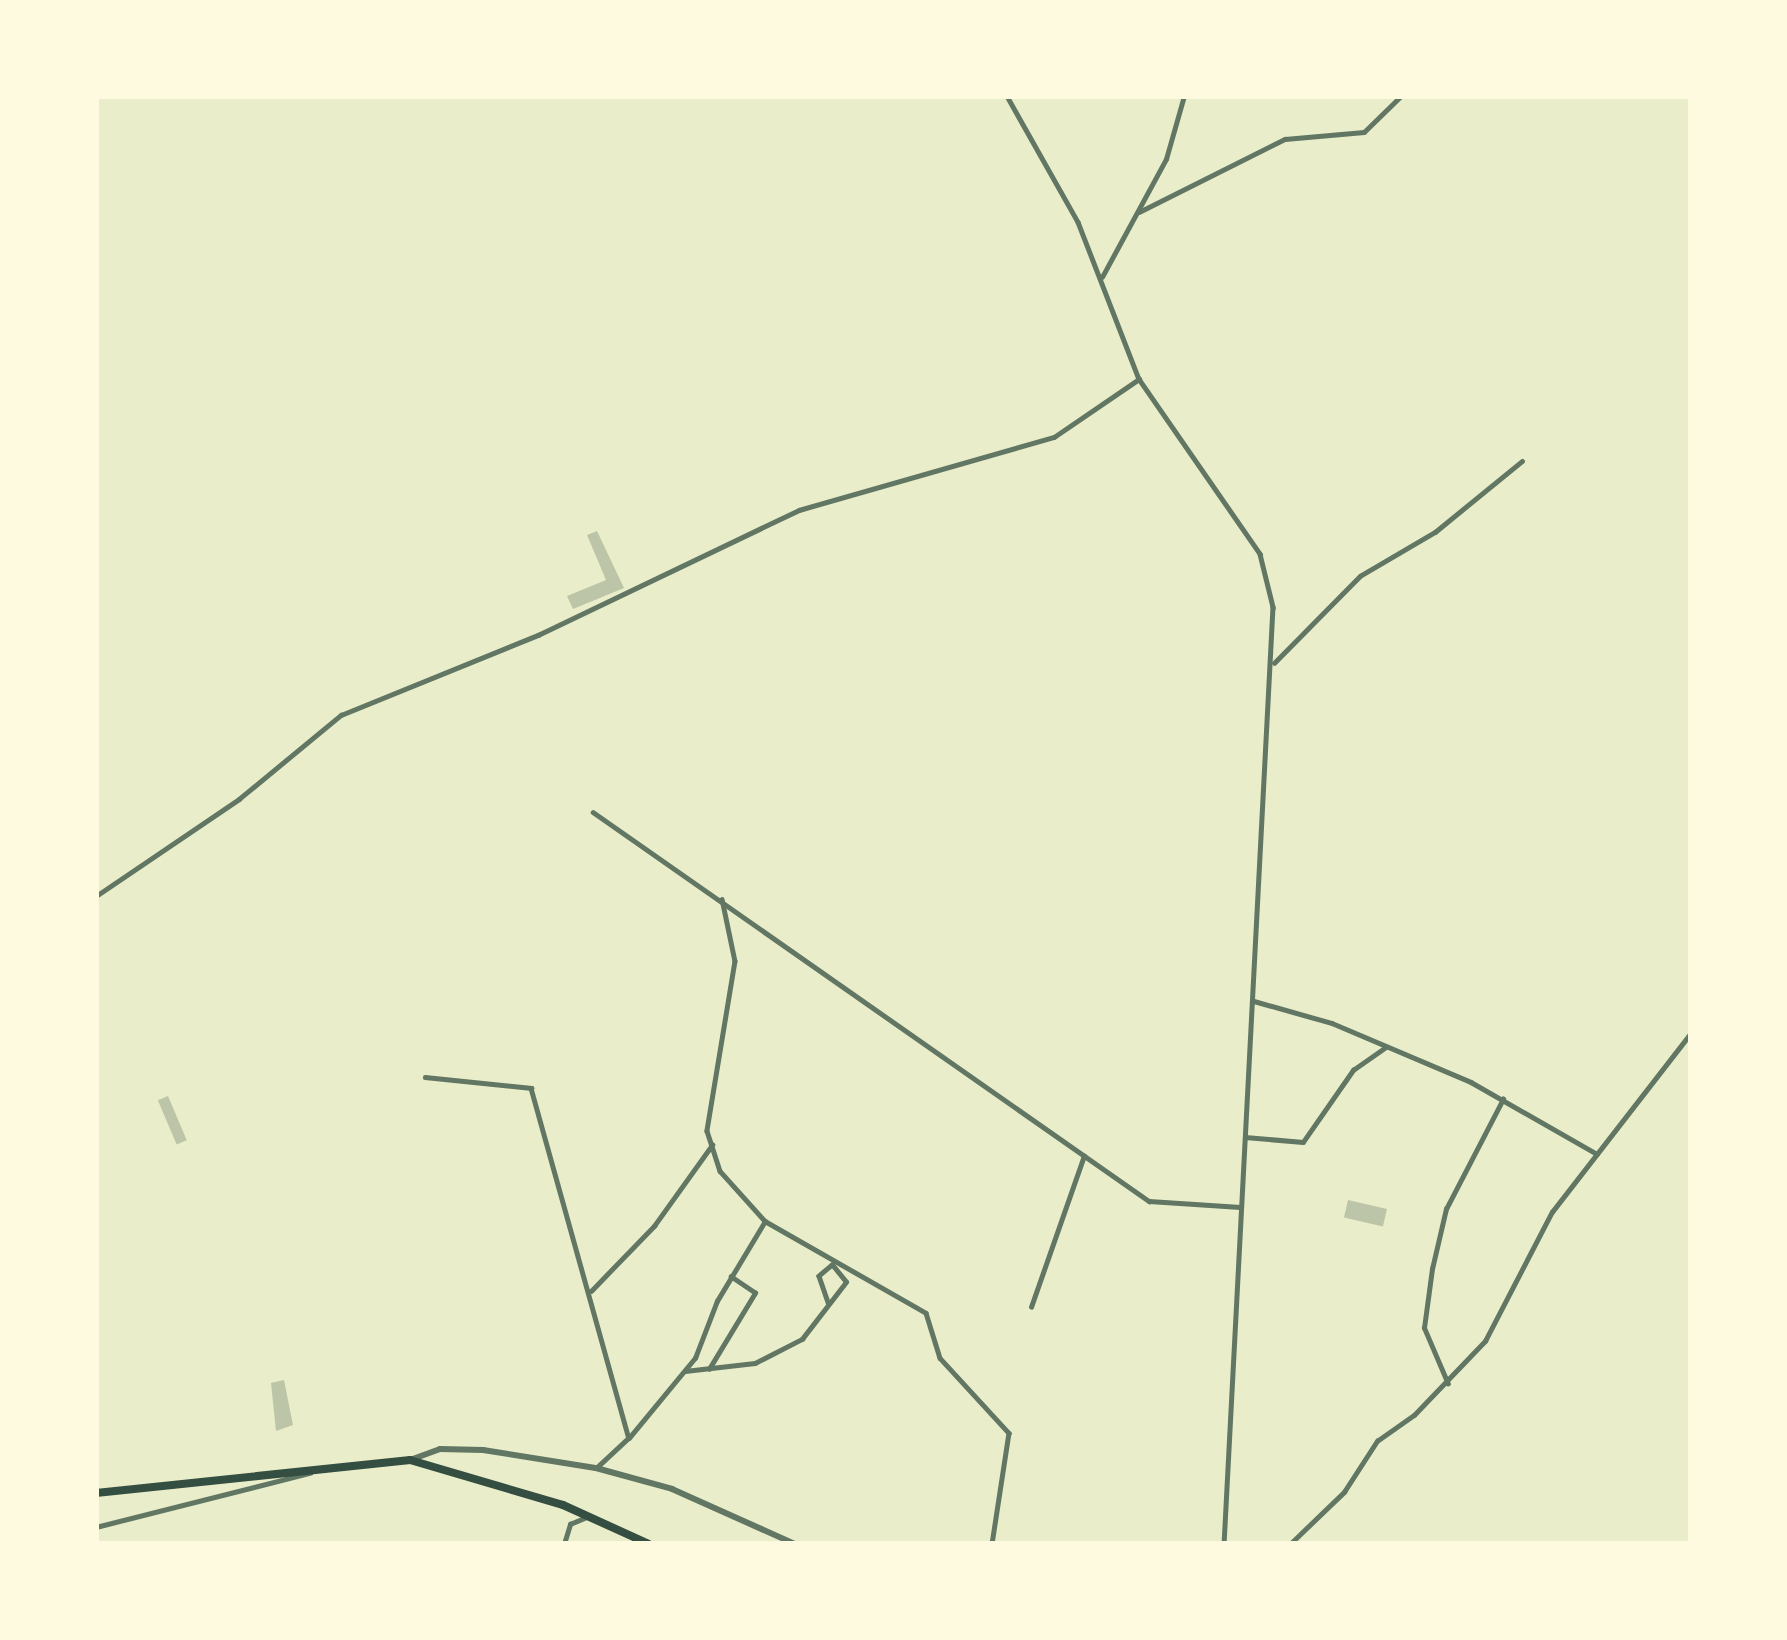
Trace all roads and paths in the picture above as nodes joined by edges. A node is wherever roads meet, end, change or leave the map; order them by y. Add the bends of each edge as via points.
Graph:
1 (1007, 96) edge
2 (1184, 96) edge
3 (1401, 96) edge
4 (1138, 212) junction
5 (1102, 277) junction
6 (1139, 379) junction
7 (1522, 461) dead end
8 (1274, 662) junction
9 (592, 812) dead end
10 (96, 896) edge
11 (722, 899) junction
12 (1252, 1001) junction
13 (1691, 1033) edge
14 (1387, 1047) junction
15 (425, 1077) dead end
16 (1504, 1098) junction
17 (1245, 1137) junction
18 (712, 1145) junction
19 (1597, 1154) junction
20 (1084, 1156) junction
21 (1240, 1207) junction
22 (765, 1221) junction
23 (731, 1277) junction
24 (590, 1293) junction
25 (828, 1302) junction
26 (1030, 1307) dead end
27 (709, 1369) junction
28 (685, 1371) junction
29 (1448, 1384) junction
30 (629, 1438) junction
31 (410, 1460) junction
32 (334, 1468) junction
33 (596, 1468) junction
34 (96, 1493) edge
35 (590, 1516) junction
36 (96, 1527) edge
37 (564, 1544) edge
38 (649, 1544) edge
39 (795, 1544) edge
40 (992, 1544) edge
41 (1224, 1544) edge
42 (1290, 1544) edge

1 - 5 street
2 - 4 street via 1166,159
3 - 4 street via 1364,132 1286,140
4 - 5 street
5 - 6 street
6 - 8 street via 1260,554
6 - 10 street via 1054,437 800,510 538,635 357,707
7 - 8 street via 1435,532 1360,576
8 - 12 street
9 - 11 street
11 - 18 street via 735,962
11 - 20 street
12 - 14 street
12 - 17 street
13 - 19 street
14 - 16 street
14 - 17 street via 1353,1070 1303,1142
15 - 24 street via 462,1086 530,1085
16 - 19 street
16 - 29 street via 1446,1209 1432,1269 1424,1328
17 - 21 street
18 - 22 street via 720,1171
18 - 24 street via 702,1168
19 - 29 street via 1545,1222 1494,1329
20 - 21 street via 1160,1205
20 - 26 street
21 - 41 street
22 - 23 street
22 - 40 street via 926,1313 940,1358 1009,1433
23 - 27 street via 755,1293
23 - 28 street
24 - 30 street
25 - 25 street via 847,1277 832,1264 819,1276
25 - 27 street via 808,1334 765,1359
27 - 28 street
28 - 30 street
29 - 42 street via 1377,1441 1344,1492
30 - 33 street
31 - 32 highway
31 - 33 street via 440,1449 483,1450
31 - 35 highway
32 - 34 highway
32 - 36 street
33 - 39 street via 672,1489
35 - 37 street via 570,1524
35 - 38 highway

